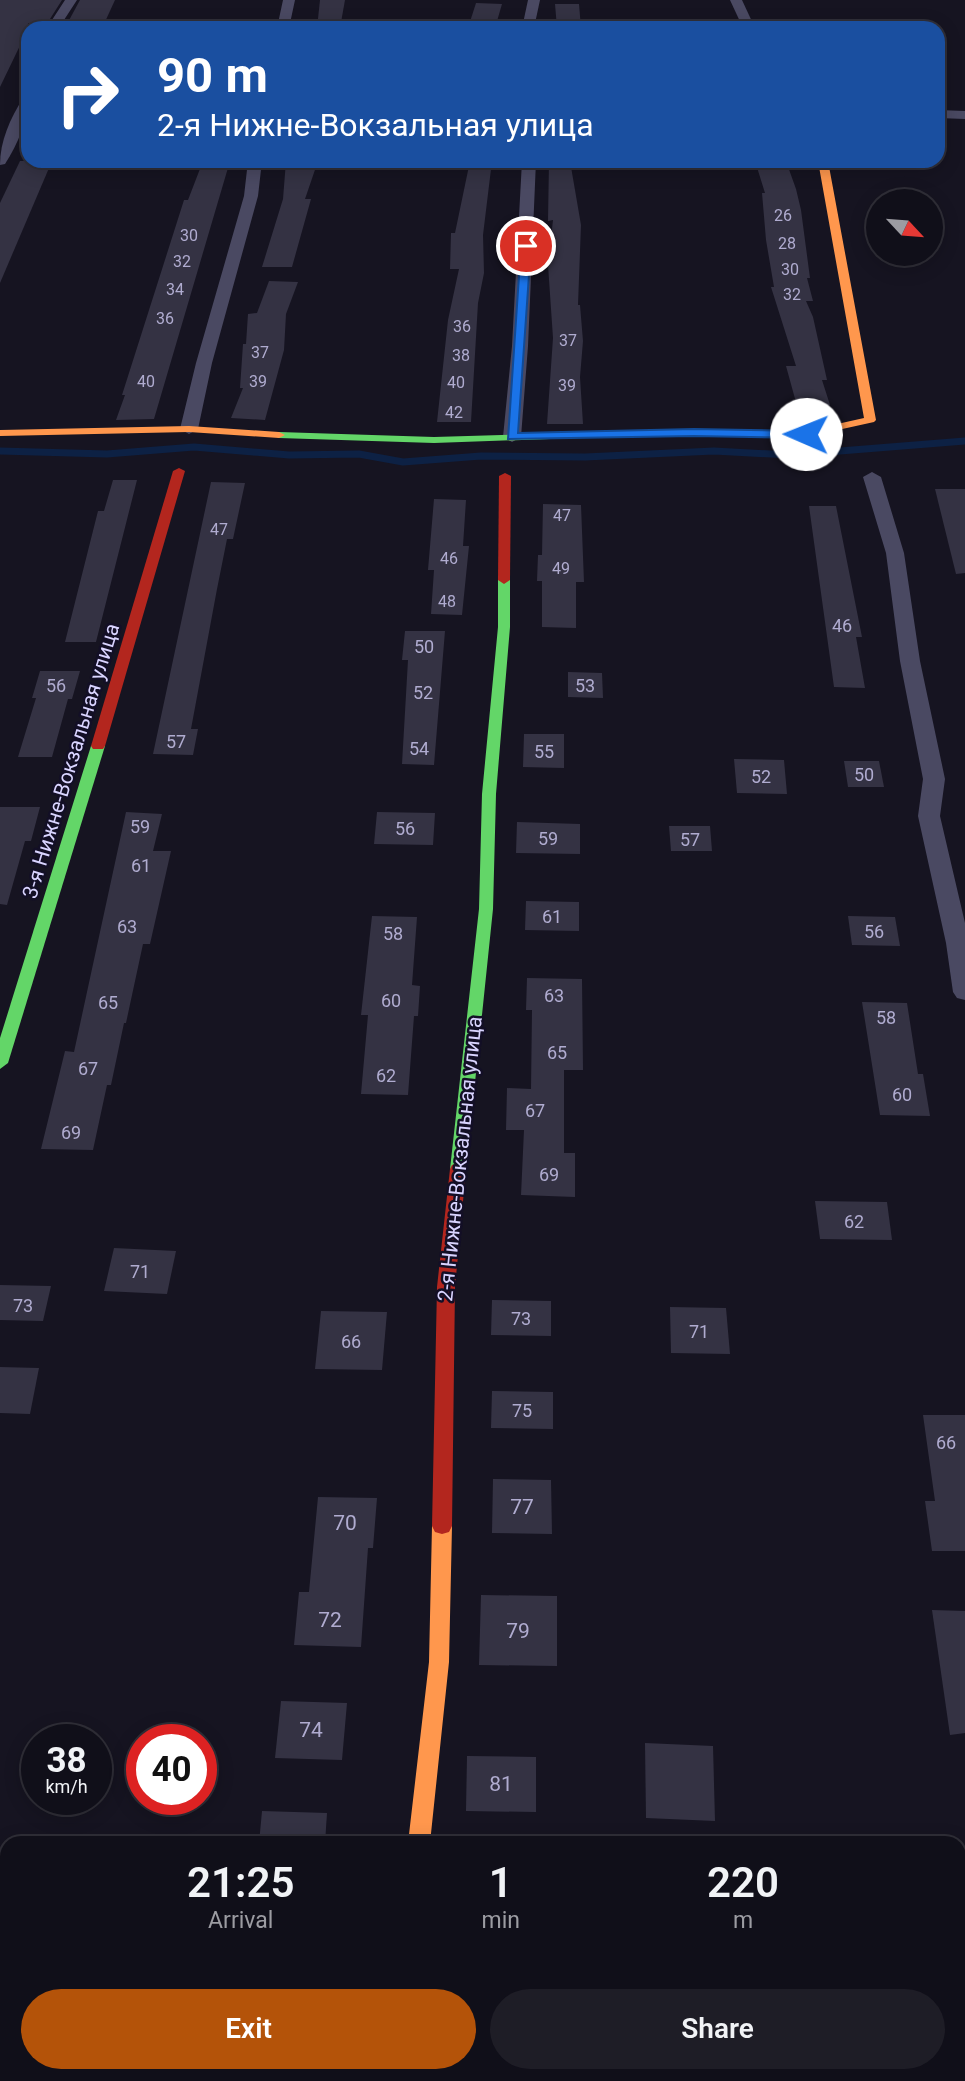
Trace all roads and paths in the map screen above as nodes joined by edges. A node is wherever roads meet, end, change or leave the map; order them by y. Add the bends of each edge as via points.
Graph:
1 (71, 0) edge
2 (289, 0) edge
3 (534, 0) edge
4 (737, 0) edge
5 (58, 21) edge
6 (284, 21) edge
7 (530, 21) edge
8 (746, 21) edge
9 (945, 114) edge
10 (965, 115) edge
11 (0, 116) edge
12 (21, 116) edge
13 (21, 120) edge
14 (0, 161) edge
15 (254, 168) edge
16 (529, 168) edge
17 (824, 168) edge
18 (189, 429) junction
19 (0, 433) edge
20 (512, 437) junction
21 (179, 471) dead end
22 (505, 476) dead end
23 (872, 477) dead end
24 (965, 992) edge
25 (0, 1063) edge
26 (420, 1836) edge

1 - 5 street
2 - 6 street
3 - 7 street
4 - 8 street
9 - 10 street
11 - 12 street
13 - 14 street
15 - 18 street via 251,196
16 - 20 street
17 - 20 street via 870,420 806,434
18 - 19 street
18 - 20 street via 329,438
21 - 25 street, 3-я Нижне-Вокзальная улица
22 - 26 street, 2-я Нижне-Вокзальная улица via 504,627 489,794 485,909 446,1287 439,1662
23 - 24 street via 895,553 910,661 934,779 929,816

